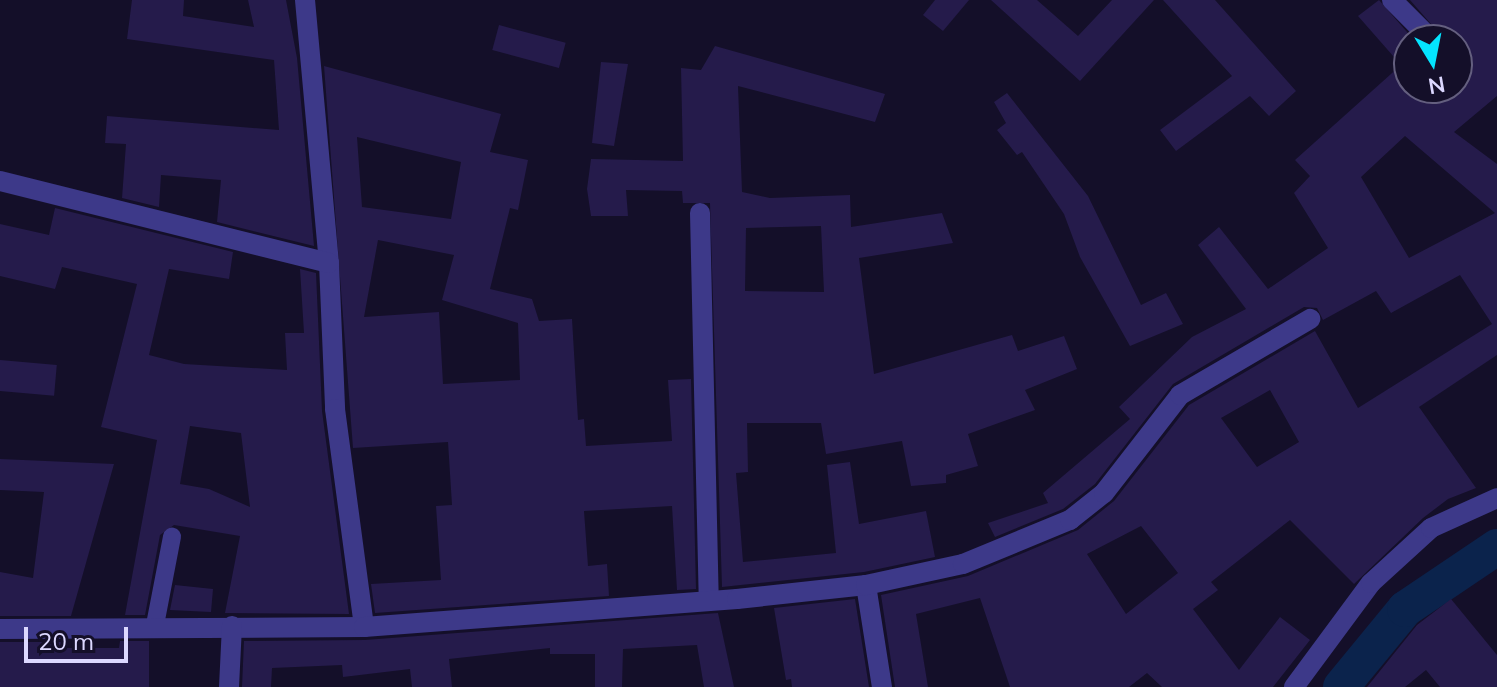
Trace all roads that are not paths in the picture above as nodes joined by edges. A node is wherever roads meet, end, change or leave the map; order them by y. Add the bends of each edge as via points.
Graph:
1 (305, 0) edge
2 (1392, 0) edge
3 (1416, 24) edge
4 (0, 181) edge
5 (700, 213) dead end
6 (329, 263) junction
7 (1310, 319) dead end
8 (1497, 498) edge
9 (172, 537) dead end
10 (866, 585) junction
11 (709, 601) junction
12 (155, 625) junction
13 (232, 626) junction
14 (364, 627) junction
15 (0, 629) edge
16 (229, 687) edge
17 (882, 687) edge
18 (1294, 687) edge

1 - 6 street
2 - 3 street
4 - 6 street
5 - 11 street
6 - 14 street via 335,409
7 - 10 street via 1180,395 1104,493 1070,520 963,564
8 - 18 street via 1431,528 1371,583
9 - 12 lane
10 - 11 street
10 - 17 street
11 - 14 street
12 - 13 street
12 - 15 street
13 - 14 street
13 - 16 street

